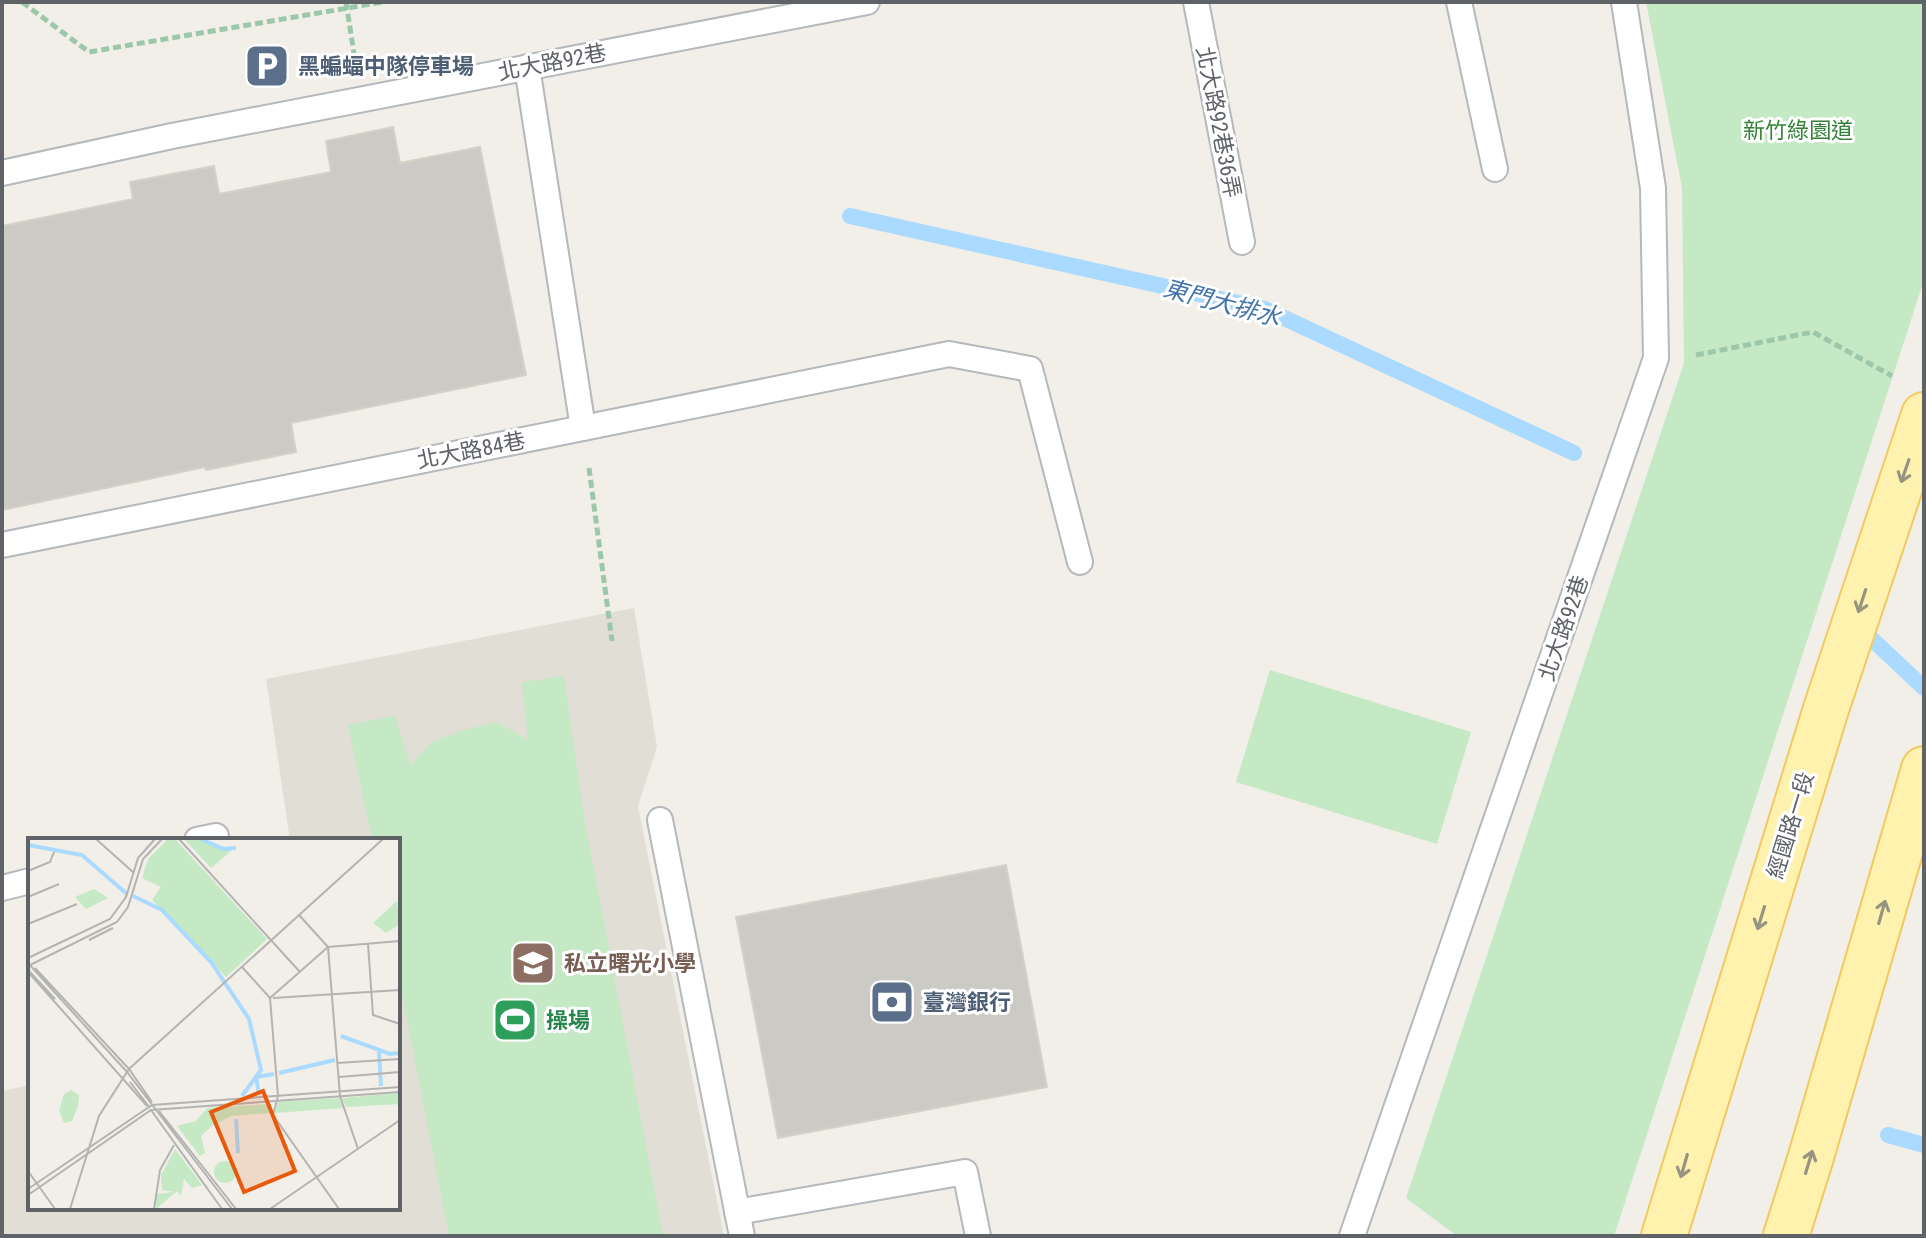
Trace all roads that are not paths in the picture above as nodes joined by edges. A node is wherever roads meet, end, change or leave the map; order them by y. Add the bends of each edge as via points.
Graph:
1 (867, 2) edge
2 (1196, 2) edge
3 (1459, 2) edge
4 (1624, 2) edge
5 (527, 67) junction
6 (1495, 169) dead end
7 (2, 173) edge
8 (1242, 242) dead end
9 (1924, 415) edge
10 (583, 428) junction
11 (2, 545) edge
12 (1080, 562) dead end
13 (1924, 769) edge
14 (660, 820) dead end
15 (28, 882) edge
16 (2, 888) edge
17 (737, 1212) junction
18 (742, 1236) edge
19 (978, 1236) edge
20 (1352, 1236) edge
21 (1664, 1236) edge
22 (1786, 1236) edge

1 - 5 lane, 北大路92巷
2 - 8 lane, 北大路92巷36弄
3 - 6 lane
4 - 20 lane, 北大路92巷 via 1653,188 1656,358
5 - 7 lane, 北大路92巷
5 - 10 lane
9 -> 21 main road, 經國路一段 via 1826,709
10 - 11 lane, 北大路84巷
10 - 12 lane, 北大路84巷 via 949,354 1030,369
22 -> 13 main road
14 - 17 lane
15 - 16 lane
17 - 18 lane
17 - 19 lane via 965,1172

